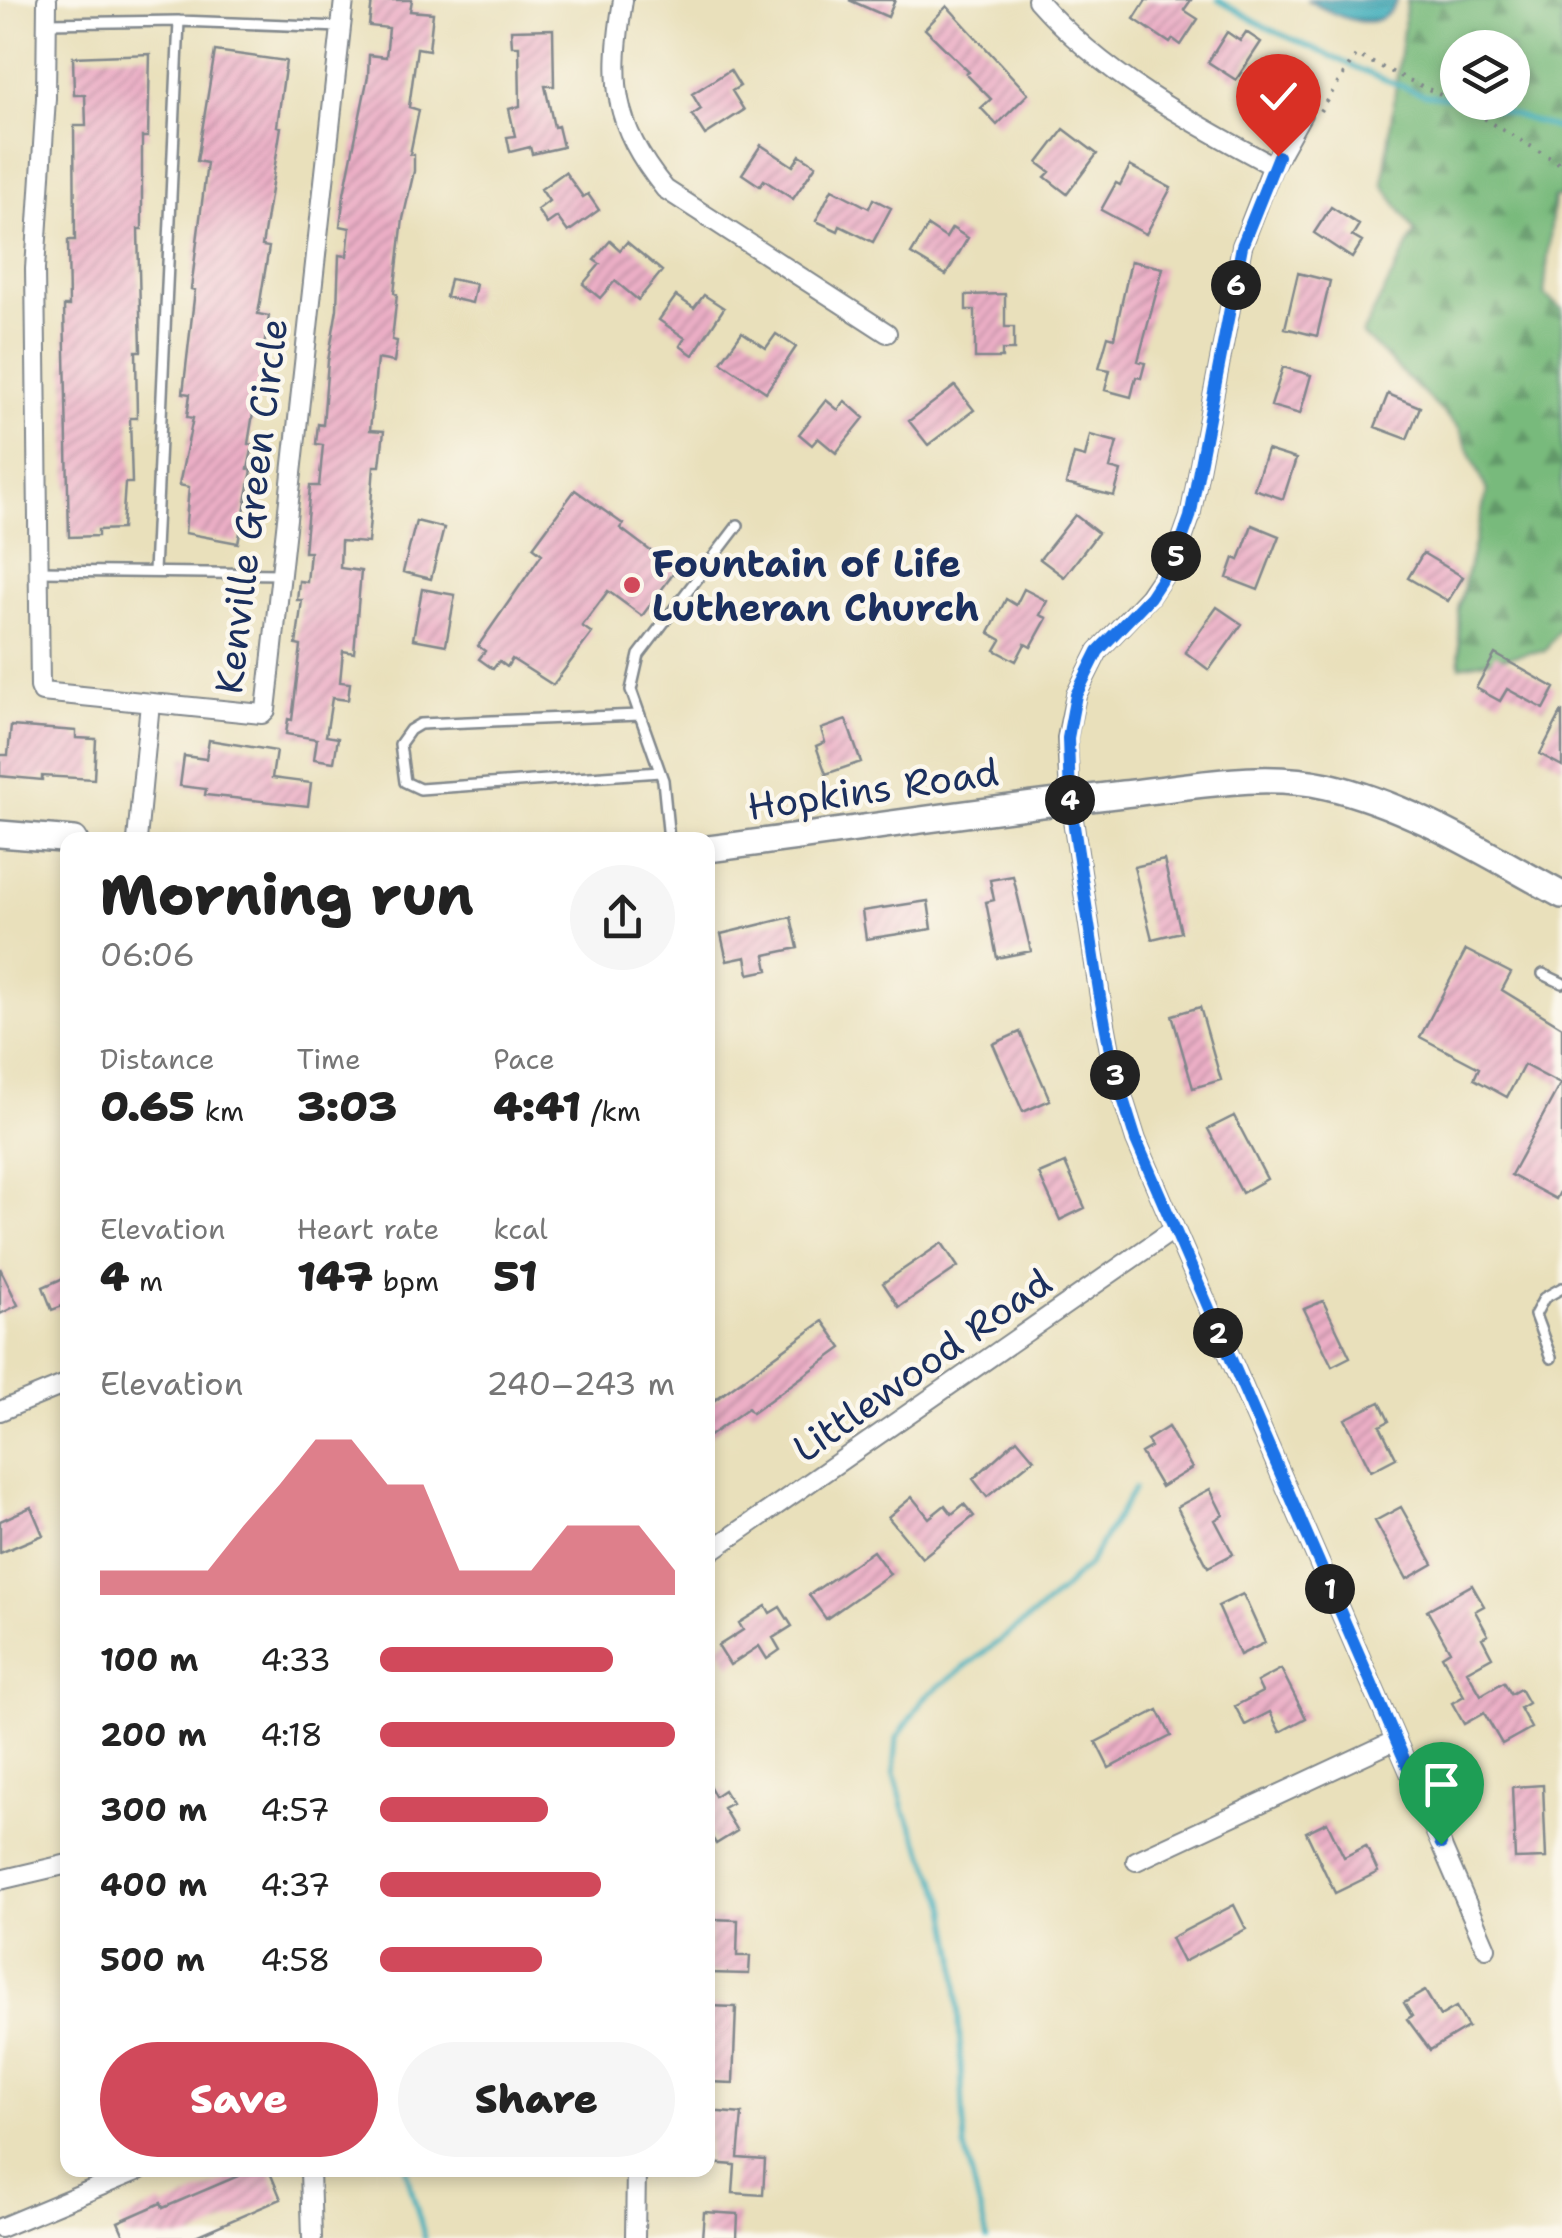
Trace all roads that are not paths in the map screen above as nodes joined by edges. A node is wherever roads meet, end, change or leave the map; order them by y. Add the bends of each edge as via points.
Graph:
1 (46, 0) edge
2 (344, 0) edge
3 (622, 0) edge
4 (1037, 0) edge
5 (179, 20) junction
6 (47, 23) junction
7 (341, 27) junction
8 (1302, 114) dead end
9 (1273, 166) junction
10 (887, 333) dead end
11 (738, 525) dead end
12 (39, 571) junction
13 (154, 572) junction
14 (281, 574) junction
15 (150, 703) junction
16 (639, 714) junction
17 (660, 772) junction
18 (1070, 800) junction
19 (139, 832) edge
20 (669, 832) edge
21 (0, 834) edge
22 (60, 839) edge
23 (715, 849) edge
24 (1562, 895) edge
25 (1543, 974) dead end
26 (1562, 984) edge
27 (1173, 1230) junction
28 (1562, 1288) edge
29 (1551, 1358) dead end
30 (60, 1386) edge
31 (0, 1411) edge
32 (715, 1549) edge
33 (1396, 1740) junction
34 (1136, 1861) dead end
35 (60, 1866) edge
36 (0, 1880) edge
37 (1486, 1948) dead end
38 (122, 2177) edge
39 (310, 2177) edge
40 (636, 2177) edge
41 (0, 2228) edge
42 (312, 2238) edge
43 (635, 2238) edge

1 - 6 street, Kenville Green Circle
2 - 7 street, Kenville Green Circle
3 - 10 street via 615,88 640,158 665,189
4 - 9 street via 1161,104
5 - 6 lane
5 - 7 lane
5 - 13 lane
6 - 12 street, Kenville Green Circle via 35,269
7 - 14 street, Kenville Green Circle
8 - 9 street
9 - 18 street via 1242,246 1190,517 1175,559 1150,597 1098,651 1076,695 1068,738
11 - 16 lane via 639,655 630,690
12 - 13 lane
12 - 15 street, Kenville Green Circle via 42,692
13 - 14 lane
14 - 15 street, Kenville Green Circle via 262,714
15 - 19 street
16 - 17 lane
16 - 17 lane via 420,724 400,744 405,782 420,789
17 - 20 lane
18 - 23 main road, Hopkins Road
18 - 24 main road, Hopkins Road via 1252,780 1326,786 1393,808
18 - 27 street via 1113,1067
21 - 22 main road
25 - 26 lane
27 - 32 street, Littlewood Road
27 - 33 street
28 - 29 lane via 1544,1298 1536,1315
30 - 31 street
33 - 34 street
33 - 37 street
35 - 36 street
38 - 41 street
39 - 42 street
40 - 43 street

